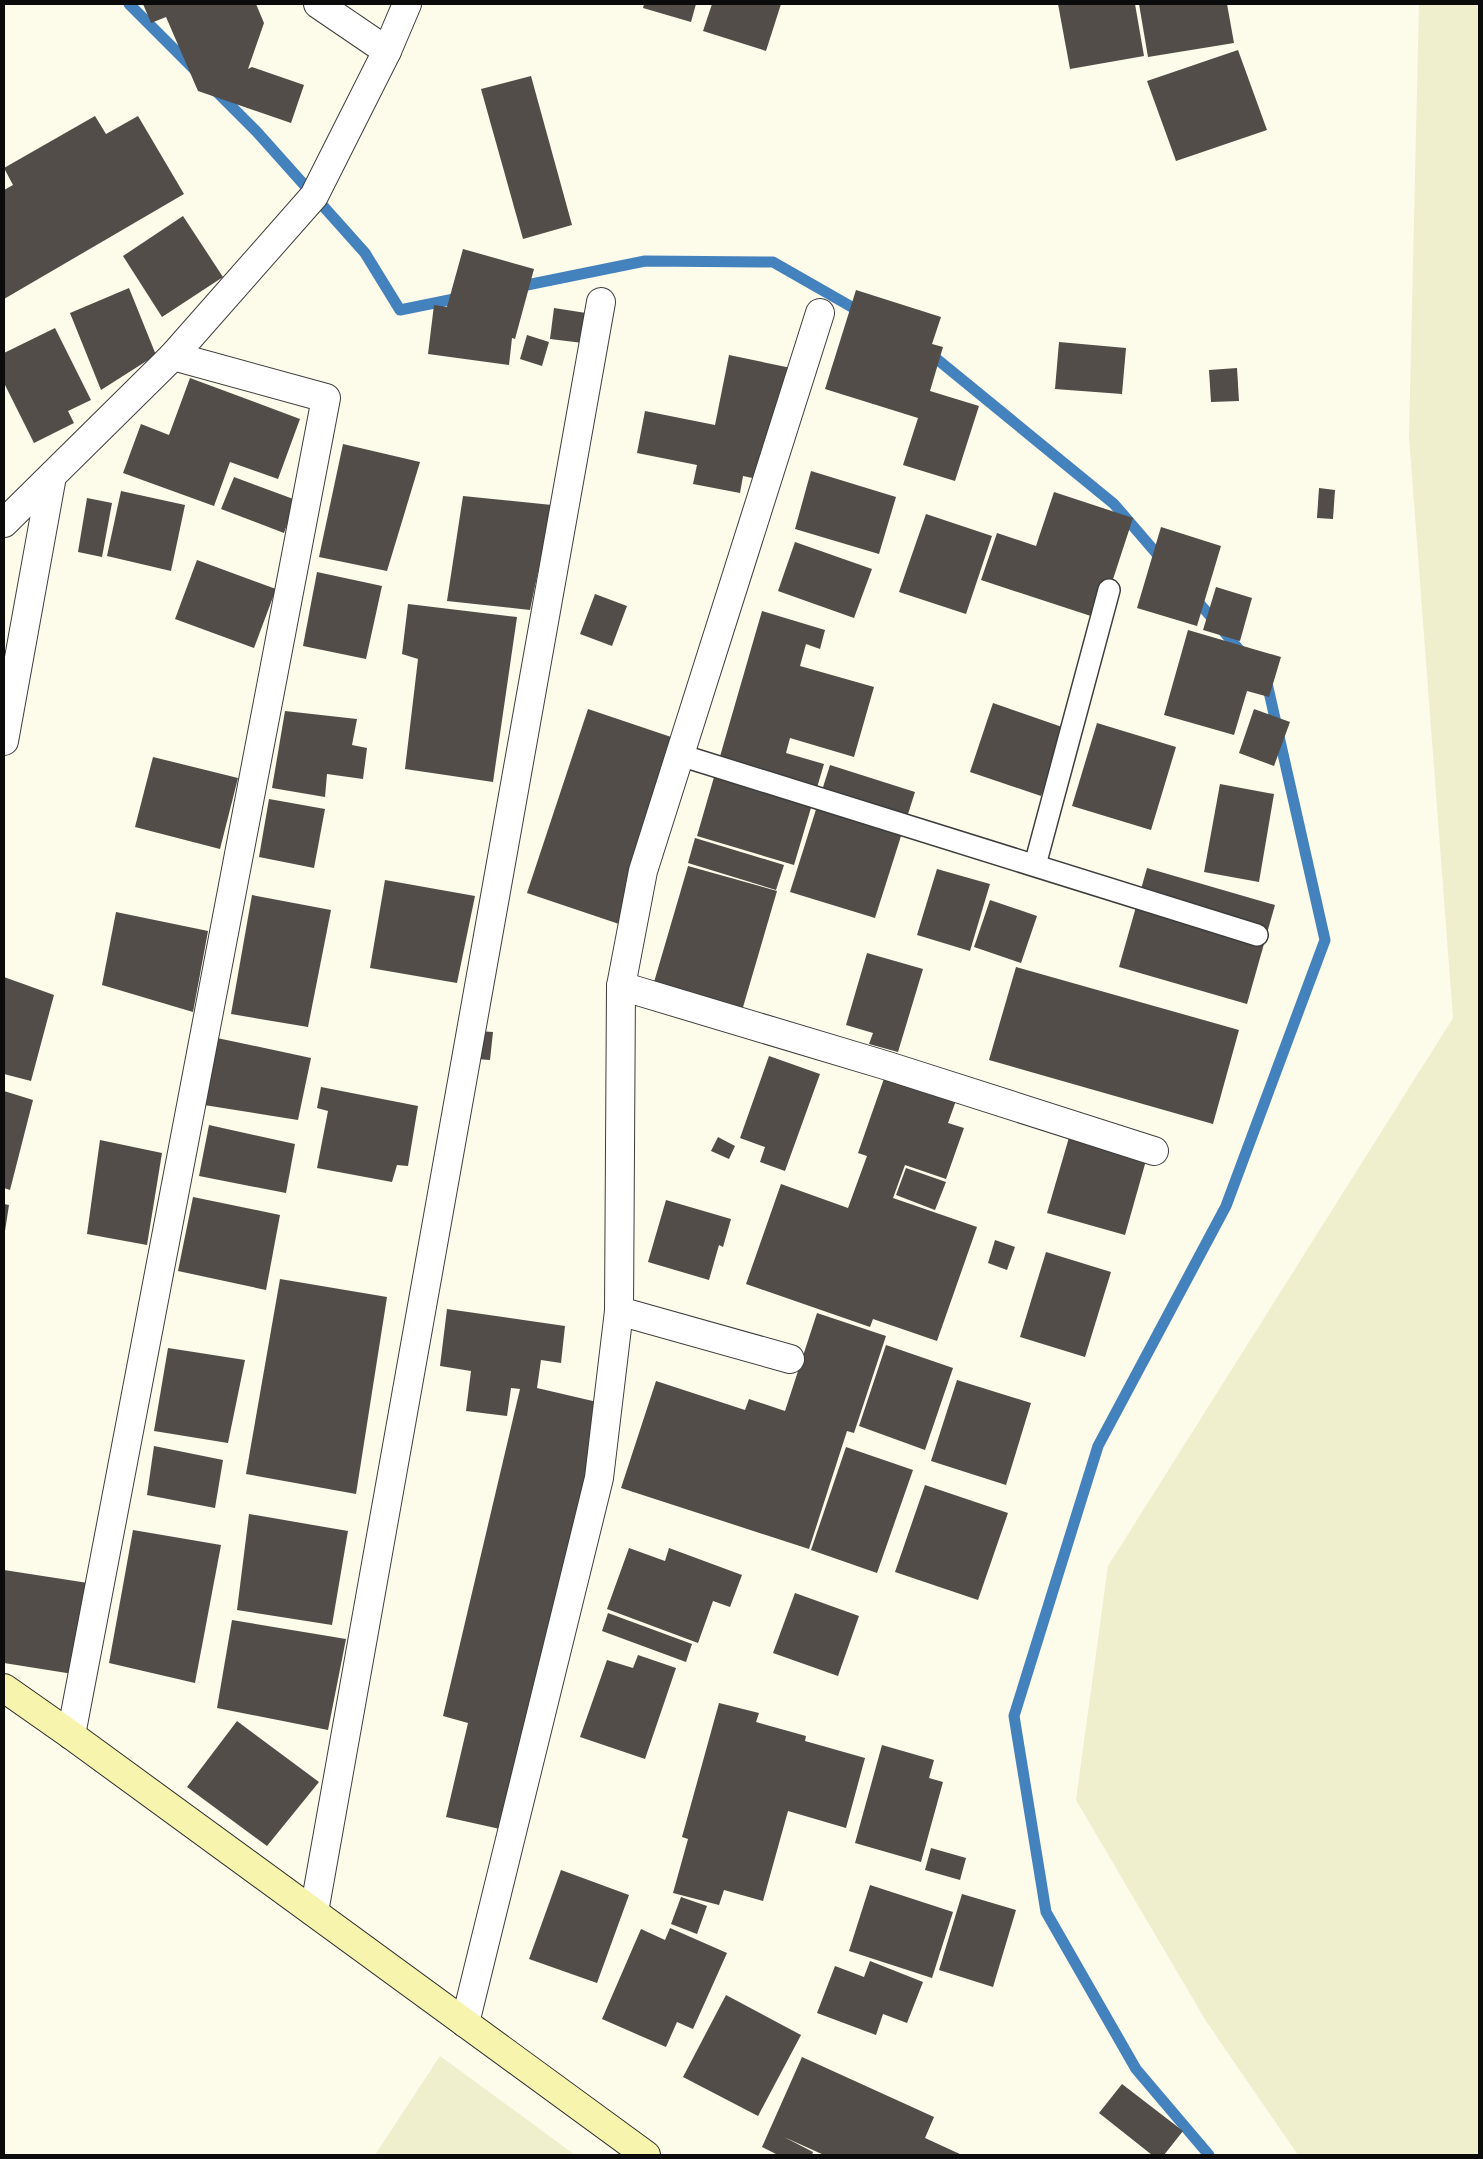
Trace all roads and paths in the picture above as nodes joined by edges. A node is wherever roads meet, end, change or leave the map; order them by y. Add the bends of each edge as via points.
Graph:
1 (318, 4) edge
2 (407, 4) edge
3 (387, 51) junction
4 (600, 302) dead end
5 (820, 313) dead end
6 (173, 356) junction
7 (52, 476) junction
8 (4, 523) edge
9 (1109, 590) dead end
10 (4, 741) edge
11 (680, 755) junction
12 (1035, 865) junction
13 (1257, 935) dead end
14 (621, 986) junction
15 (1154, 1151) dead end
16 (619, 1312) junction
17 (790, 1359) dead end
18 (4, 1688) edge
19 (71, 1734) junction
20 (314, 1912) junction
21 (465, 2023) junction
22 (646, 2155) edge

1 - 3 street
2 - 3 street
3 - 6 street via 314,196
4 - 20 street
5 - 11 street
6 - 7 street
6 - 19 street via 326,398
7 - 8 street
7 - 10 street
9 - 12 lane
11 - 12 lane
11 - 14 street via 643,871
12 - 13 lane
14 - 15 street via 888,1066
14 - 16 street
16 - 17 street
16 - 21 street via 599,1478
18 - 19 street
19 - 20 street
20 - 21 street
21 - 22 street

